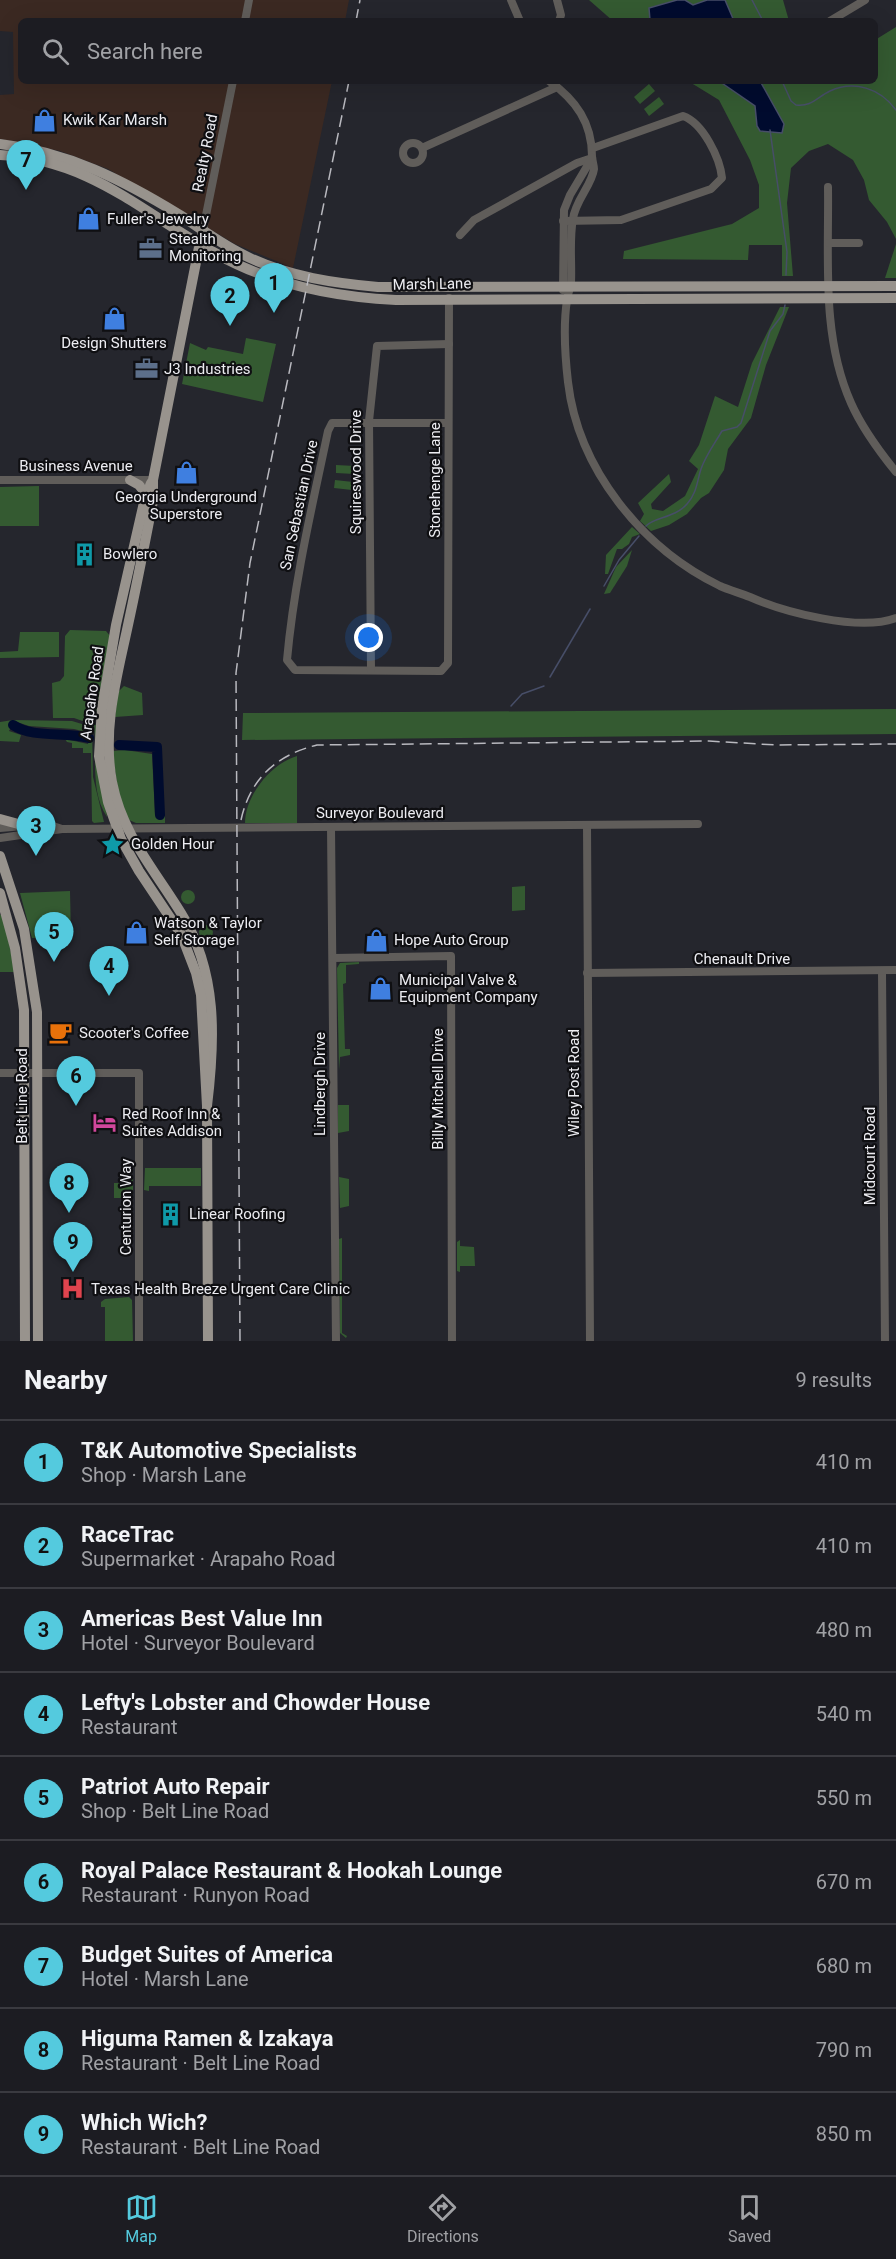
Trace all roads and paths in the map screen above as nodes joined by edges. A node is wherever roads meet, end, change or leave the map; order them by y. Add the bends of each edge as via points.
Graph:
1 (249, 0) edge
2 (511, 0) edge
3 (557, 0) edge
4 (865, 0) edge
5 (246, 18) edge
6 (519, 18) edge
7 (560, 18) edge
8 (835, 18) edge
9 (232, 84) edge
10 (553, 84) edge
11 (0, 144) edge
12 (422, 148) dead end
13 (593, 148) junction
14 (0, 155) edge
15 (592, 158) junction
16 (828, 187) dead end
17 (567, 221) junction
18 (203, 230) junction
19 (460, 235) dead end
20 (199, 243) junction
21 (829, 243) junction
22 (859, 243) dead end
23 (482, 285) junction
24 (421, 286) junction
25 (566, 286) junction
26 (829, 286) junction
27 (896, 286) edge
28 (449, 298) junction
29 (830, 298) junction
30 (896, 298) edge
31 (567, 299) junction
32 (449, 344) junction
33 (369, 421) junction
34 (448, 423) junction
35 (896, 472) edge
36 (0, 480) edge
37 (130, 480) junction
38 (153, 480) junction
39 (147, 494) junction
40 (896, 618) edge
41 (371, 670) junction
42 (0, 819) edge
43 (698, 824) dead end
44 (22, 825) junction
45 (587, 825) junction
46 (331, 827) junction
47 (0, 828) edge
48 (62, 829) junction
49 (122, 829) junction
50 (0, 838) edge
51 (0, 856) edge
52 (0, 893) edge
53 (27, 946) junction
54 (15, 948) junction
55 (333, 958) junction
56 (896, 970) edge
57 (882, 972) junction
58 (587, 973) junction
59 (0, 1073) edge
60 (25, 1073) junction
61 (37, 1074) junction
62 (25, 1164) junction
63 (25, 1196) junction
64 (38, 1201) junction
65 (38, 1232) junction
66 (25, 1286) junction
67 (38, 1305) junction
68 (25, 1341) edge
69 (38, 1341) edge
70 (139, 1341) edge
71 (208, 1341) edge
72 (336, 1341) edge
73 (452, 1341) edge
74 (590, 1341) edge
75 (885, 1341) edge

1 - 5 street
2 - 6 street
3 - 7 street
4 - 8 street
9 - 18 street, Realty Road
10 - 12 street
10 - 13 street via 582,113
11 - 18 main road, Marsh Lane via 43,150 84,164 120,180
13 - 15 street
13 - 17 street via 683,116 696,123 722,178 711,189 621,220
14 - 20 main road, Marsh Lane via 39,160 79,174 128,197
15 - 17 street via 567,201
15 - 19 street via 474,220
16 - 21 street
17 - 25 street
18 - 20 main road, Arapaho Road
18 - 24 main road, Marsh Lane via 236,251 284,272 343,284
20 - 28 main road, Marsh Lane via 281,283 377,299
20 - 38 main road, Arapaho Road
21 - 22 street
21 - 26 street
23 - 24 main road, Marsh Lane
23 - 25 main road, Marsh Lane
23 - 28 main road via 459,290
24 - 28 main road
25 - 26 main road, Marsh Lane
25 - 31 street
26 - 27 main road, Marsh Lane
26 - 29 street
28 - 31 main road, Marsh Lane
28 - 32 street, Stonehenge Lane
29 - 30 main road, Marsh Lane
29 - 31 main road, Marsh Lane
29 - 35 street via 834,347 844,386 865,429
31 - 40 street via 568,378 578,425 608,489 646,533 719,585 767,605 853,621
32 - 33 street, Squireswood Drive via 377,345
32 - 34 street, Stonehenge Lane
33 - 34 street, San Sebastian Drive
33 - 41 street, Squireswood Drive
33 - 41 street, San Sebastian Drive via 339,421 332,423 328,431 291,617 287,660 295,670
34 - 41 street, Stonehenge Lane via 448,663 441,671
36 - 37 street, Business Avenue
37 - 38 street, Business Avenue
37 - 39 main road
38 - 39 main road, Arapaho Road
38 - 49 main road, Arapaho Road via 153,501 109,720 112,783
39 - 49 main road, Arapaho Road via 116,625 99,732 103,781
42 - 44 main road
43 - 45 street, Surveyor Boulevard
44 - 47 street, Surveyor Boulevard
44 - 48 street, Surveyor Boulevard via 46,824
45 - 46 street, Surveyor Boulevard
45 - 58 street, Wiley Post Road
46 - 49 street, Surveyor Boulevard
46 - 55 street, Lindbergh Drive
48 - 49 street, Surveyor Boulevard
48 - 50 street, Surveyor Boulevard
49 - 71 main road, Arapaho Road via 139,871 186,931 205,968 213,1011 207,1106
51 - 53 main road, Belt Line Road
52 - 54 main road, Belt Line Road
53 - 54 main road
53 - 61 main road, Belt Line Road via 37,1012
54 - 60 main road, Belt Line Road via 24,1010
55 - 72 street, Lindbergh Drive
55 - 73 street, Billy Mitchell Drive via 451,956
56 - 57 street, Chenault Drive
57 - 58 street, Chenault Drive
57 - 75 street, Midcourt Road
58 - 74 street, Wiley Post Road
59 - 60 street
60 - 61 street
60 - 62 main road, Belt Line Road
61 - 64 main road, Belt Line Road
61 - 70 street, Centurion Way via 139,1073
62 - 63 main road, Belt Line Road
62 - 64 main road via 30,1172 30,1192
63 - 65 main road via 32,1204 32,1228
63 - 66 main road, Belt Line Road
64 - 65 main road, Belt Line Road
65 - 67 main road, Belt Line Road
66 - 67 main road via 29,1304
66 - 68 main road, Belt Line Road
67 - 69 main road, Belt Line Road

